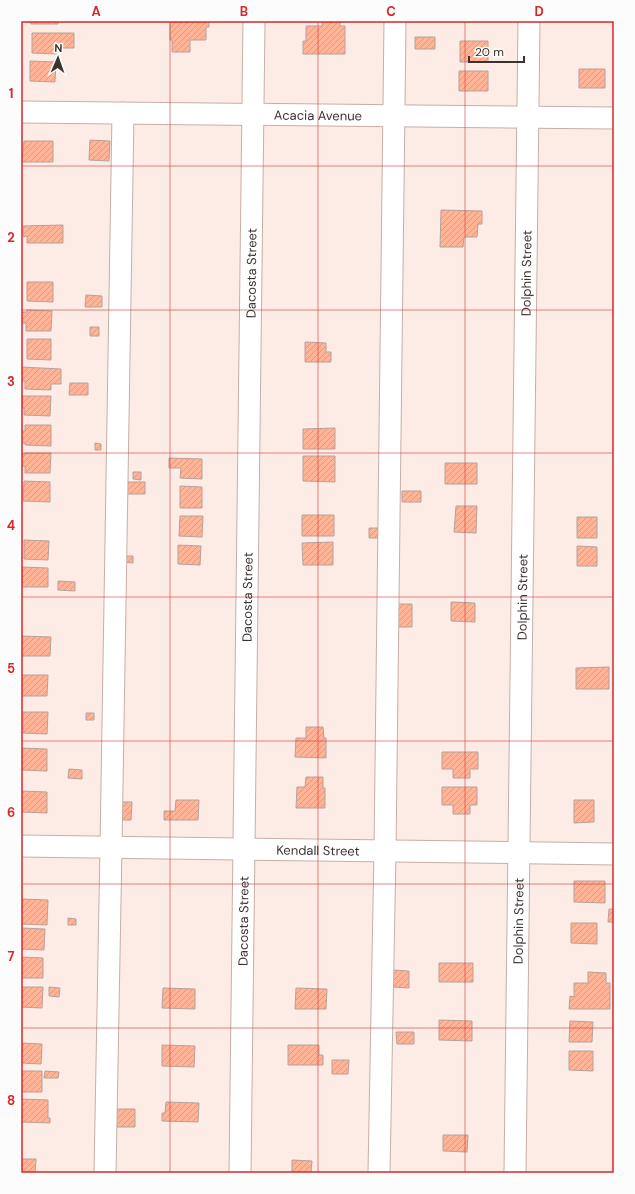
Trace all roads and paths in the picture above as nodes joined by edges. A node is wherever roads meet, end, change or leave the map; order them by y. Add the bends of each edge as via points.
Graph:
1 (254, 21) edge
2 (395, 21) edge
3 (529, 21) edge
4 (21, 112) edge
5 (123, 113) junction
6 (253, 114) junction
7 (393, 116) junction
8 (527, 118) junction
9 (614, 118) edge
10 (21, 846) edge
11 (111, 847) junction
12 (244, 849) junction
13 (385, 851) junction
14 (519, 852) junction
15 (614, 854) edge
16 (105, 1173) edge
17 (240, 1173) edge
18 (379, 1173) edge
19 (515, 1173) edge

1 - 6 street, Dacosta Street
2 - 7 street
3 - 8 street, Dolphin Street
4 - 5 street, Acacia Avenue
5 - 6 street, Acacia Avenue
5 - 11 street
6 - 7 street, Acacia Avenue
6 - 12 street, Dacosta Street
7 - 8 street, Acacia Avenue
7 - 13 street
8 - 9 street, Acacia Avenue
8 - 14 street, Dolphin Street
10 - 11 street, Kendall Street
11 - 12 street, Kendall Street
11 - 16 street
12 - 13 street, Kendall Street
12 - 17 street, Dacosta Street
13 - 14 street, Kendall Street
13 - 18 street
14 - 15 street, Kendall Street
14 - 19 street, Dolphin Street

